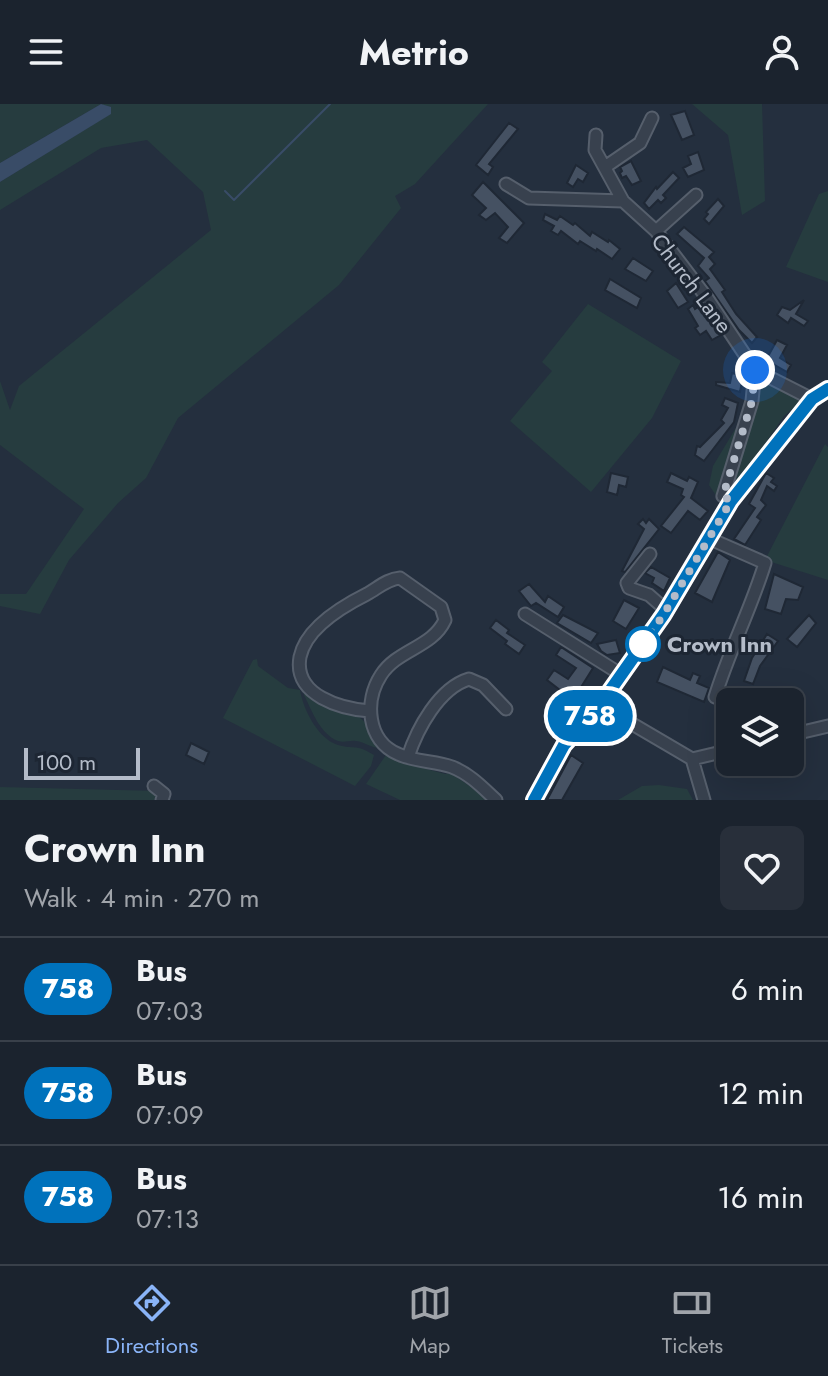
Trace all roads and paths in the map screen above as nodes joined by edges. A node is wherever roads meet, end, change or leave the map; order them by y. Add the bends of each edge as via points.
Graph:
1 (652, 118) dead end
2 (596, 135) dead end
3 (605, 167) junction
4 (506, 184) dead end
5 (696, 195) dead end
6 (623, 201) junction
7 (656, 231) junction
8 (755, 370) junction
9 (828, 389) edge
10 (812, 399) junction
11 (731, 501) junction
12 (708, 538) junction
13 (650, 554) dead end
14 (666, 610) junction
15 (525, 614) dead end
16 (622, 675) junction
17 (715, 697) dead end
18 (600, 705) junction
19 (506, 709) dead end
20 (370, 711) junction
21 (828, 726) edge
22 (804, 732) edge
23 (716, 753) edge
24 (408, 757) junction
25 (692, 759) junction
26 (154, 786) dead end
27 (162, 800) edge
28 (496, 800) edge
29 (534, 800) edge
30 (704, 800) edge

1 - 3 street via 640,143
2 - 3 street, Church Lane via 595,150
3 - 6 street, Church Lane
4 - 6 street via 529,198
5 - 7 street
6 - 7 street, Church Lane
7 - 8 street, Church Lane
8 - 10 street, Church Lane
8 - 11 street via 752,401 723,496
9 - 10 main road
10 - 11 main road
11 - 12 main road
12 - 14 main road
12 - 17 street via 765,563
13 - 14 street via 628,586
14 - 16 main road
15 - 16 street
16 - 18 main road
18 - 25 street
18 - 29 main road via 564,745
19 - 24 street via 483,685 469,679 460,682 427,718
20 - 20 street via 374,689 388,665 435,636 445,620 441,607 400,578 332,614 300,657 302,675 316,694 338,706
20 - 24 street via 377,736
21 - 22 street
23 - 25 street
24 - 28 street via 453,768
25 - 30 street
26 - 27 street via 164,794

